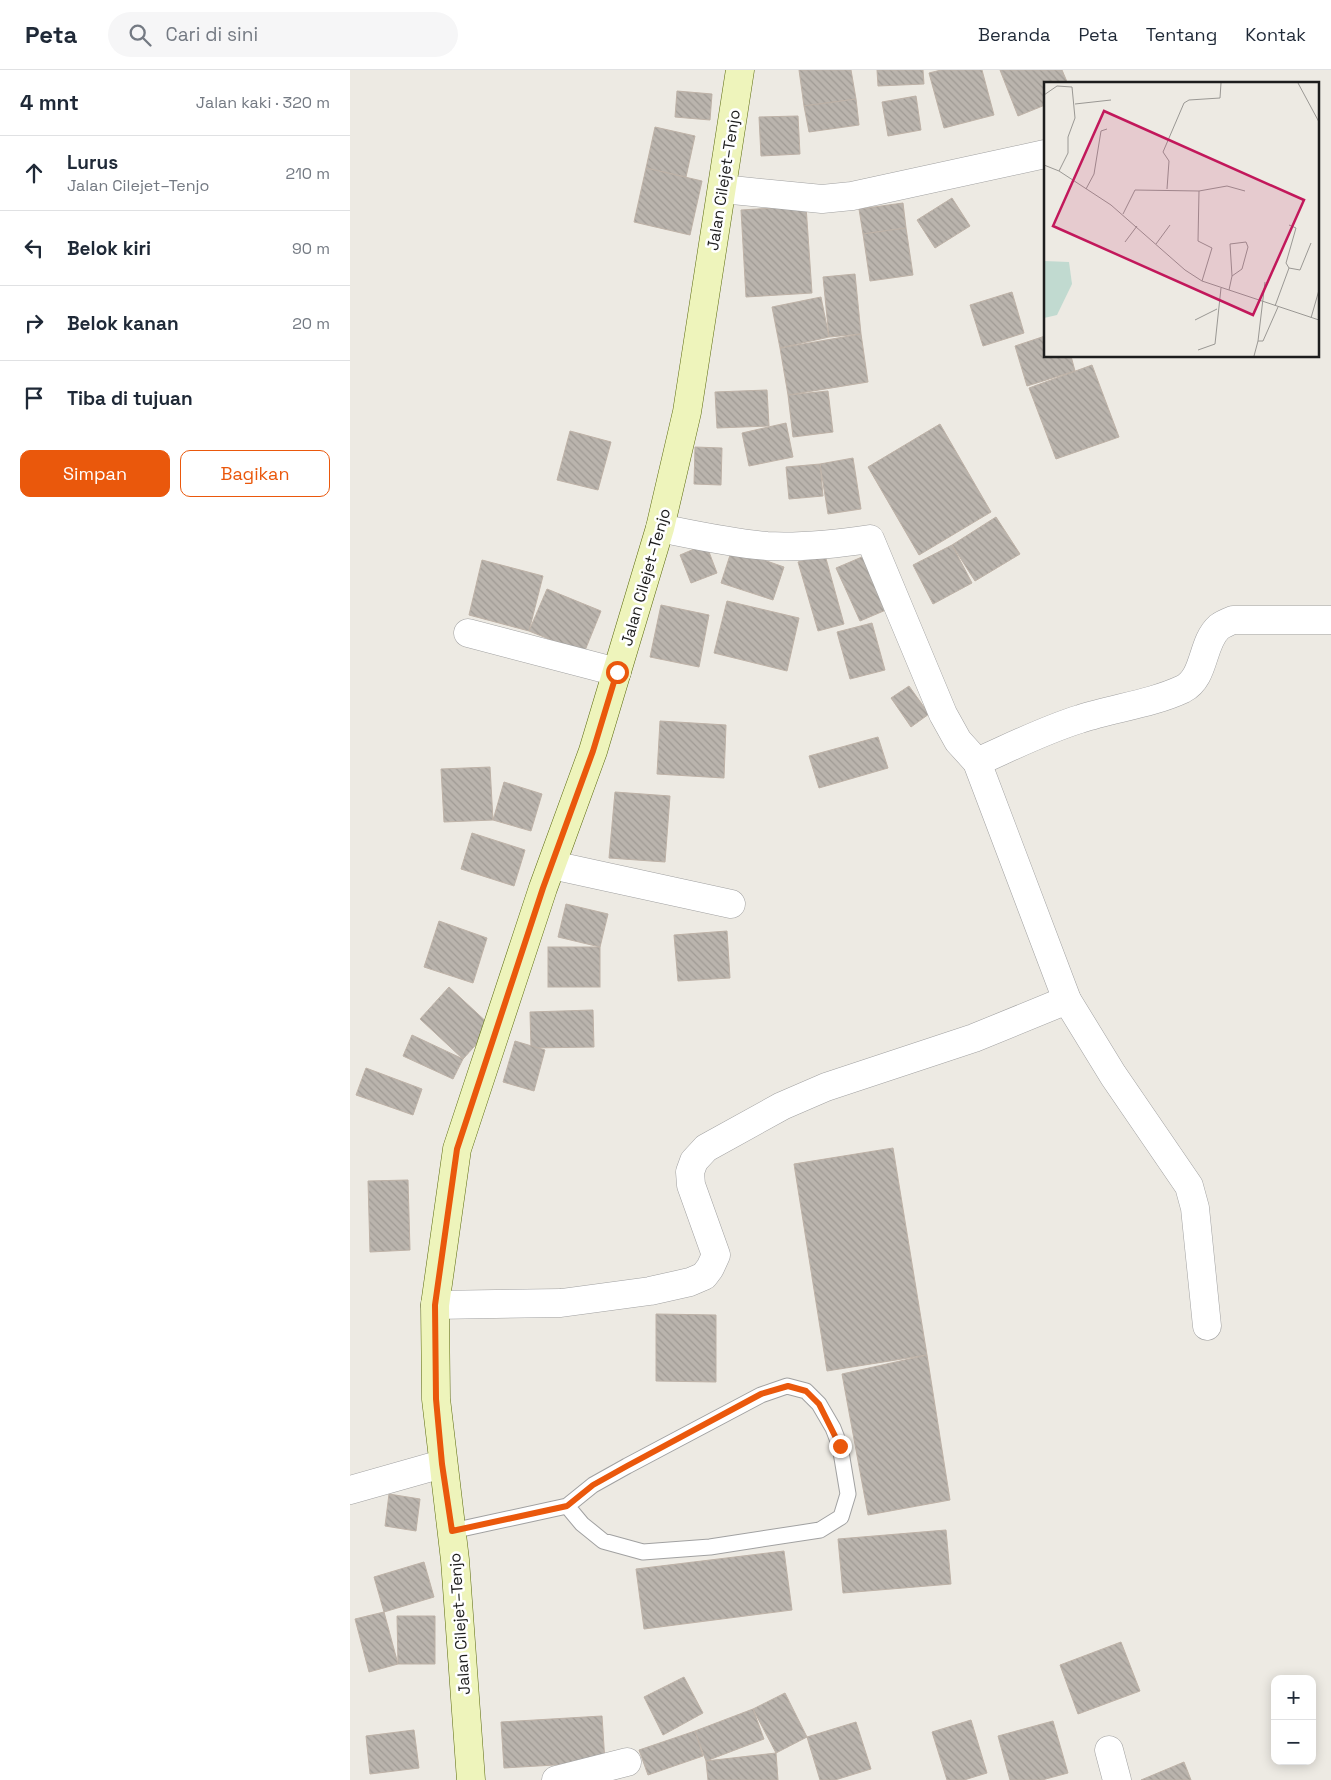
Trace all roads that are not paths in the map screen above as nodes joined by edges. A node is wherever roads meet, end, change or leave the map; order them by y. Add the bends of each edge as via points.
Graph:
1 (740, 70) edge
2 (1044, 154) edge
3 (722, 190) junction
4 (660, 528) junction
5 (1331, 620) edge
6 (468, 633) dead end
7 (617, 672) junction
8 (977, 762) junction
9 (552, 865) junction
10 (731, 904) dead end
11 (1067, 1000) junction
12 (435, 1305) junction
13 (1206, 1326) dead end
14 (442, 1464) junction
15 (350, 1490) edge
16 (567, 1506) junction
17 (452, 1531) junction
18 (1109, 1750) dead end
19 (627, 1762) dead end
20 (471, 1780) edge
21 (556, 1780) edge
22 (1117, 1780) edge

1 - 3 main road, Jalan Cilejet–Tenjo
2 - 3 street via 852,196 822,199
3 - 4 main road, Jalan Cilejet–Tenjo via 687,412
4 - 7 main road, Jalan Cilejet–Tenjo
4 - 8 street via 768,546 826,545 870,539 943,714 958,741
5 - 8 street via 1233,620 1220,626 1214,634 1195,678 1185,688 1070,722
6 - 7 street
7 - 9 main road, Jalan Cilejet–Tenjo
8 - 11 street
9 - 10 street
9 - 12 main road, Jalan Cilejet–Tenjo via 457,1149
11 - 12 street via 974,1038 826,1087 706,1148 694,1161 690,1172 696,1201 716,1255 704,1276 650,1291 584,1301
11 - 13 street via 1113,1075 1189,1186 1196,1208
12 - 14 main road, Jalan Cilejet–Tenjo via 436,1399
14 - 15 street
14 - 17 main road, Jalan Cilejet–Tenjo
16 - 16 lane via 603,1541 643,1552 710,1547 820,1530 841,1517 848,1494 840,1446 833,1428 819,1404 806,1391 788,1386 761,1394 627,1466 593,1485
16 - 17 lane
17 - 20 main road, Jalan Cilejet–Tenjo
18 - 22 street
19 - 21 street

